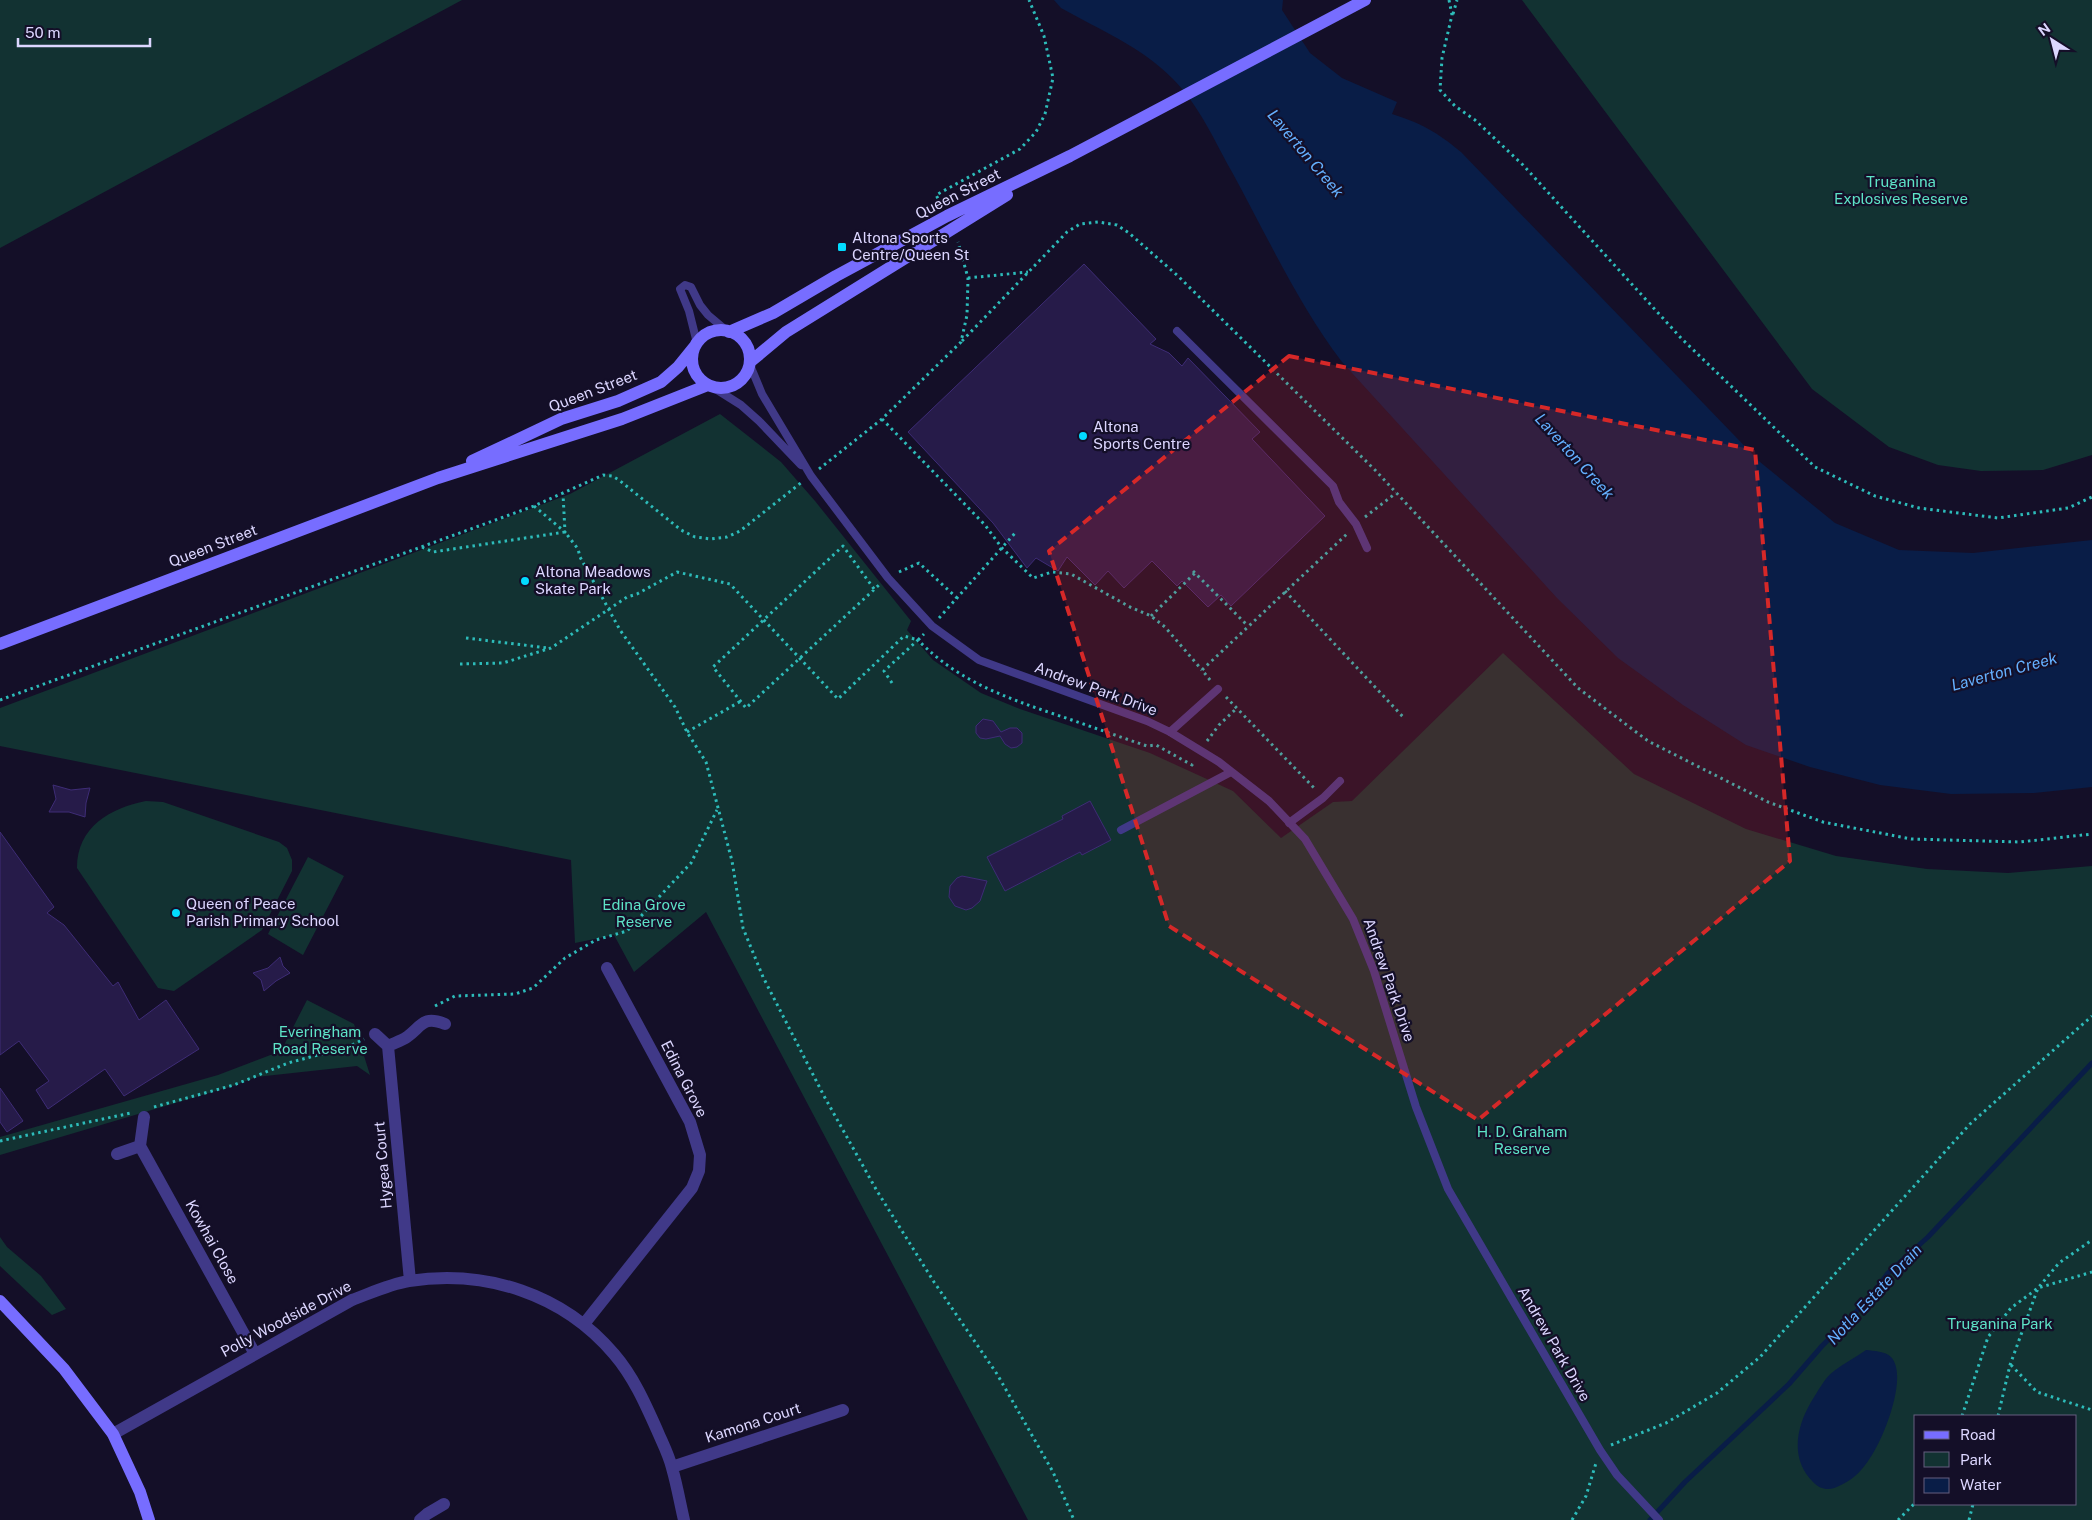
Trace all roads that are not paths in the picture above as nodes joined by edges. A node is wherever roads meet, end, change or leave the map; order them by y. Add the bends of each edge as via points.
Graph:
1 (1365, 0) edge
2 (1070, 156) junction
3 (728, 331) junction
4 (1177, 331) dead end
5 (696, 345) junction
6 (750, 364) junction
7 (711, 387) junction
8 (810, 476) junction
9 (438, 478) junction
10 (1367, 548) dead end
11 (0, 644) edge
12 (1218, 689) road end
13 (1170, 732) junction
14 (1231, 772) junction
15 (1340, 781) dead end
16 (1289, 823) junction
17 (1122, 830) dead end
18 (607, 968) dead end
19 (445, 1024) dead end
20 (374, 1034) road end
21 (388, 1046) junction
22 (141, 1113) road end
23 (140, 1146) junction
24 (117, 1154) dead end
25 (410, 1281) junction
26 (0, 1301) edge
27 (584, 1324) junction
28 (255, 1354) junction
29 (843, 1410) dead end
30 (113, 1434) junction
31 (672, 1467) junction
32 (444, 1504) dead end
33 (149, 1520) edge
34 (420, 1520) edge
35 (684, 1520) edge
36 (1659, 1520) edge

1 - 2 main road, Queen Street
2 - 3 main road, Queen Street via 948,216 773,313
2 - 6 main road, Queen Street via 786,332
3 - 5 main road via 710,332
3 - 5 lane via 708,315 691,286 682,286 680,290
3 - 6 main road via 745,343
4 - 10 lane via 1333,486
5 - 7 main road via 692,355 695,373
5 - 9 main road, Queen Street via 661,382 618,401 561,419
6 - 7 main road via 740,381 724,388
6 - 8 lane, Andrew Park Drive via 762,394
7 - 8 lane, Andrew Park Drive via 760,421
7 - 9 main road, Queen Street
8 - 13 lane, Andrew Park Drive via 888,578 932,626 979,660
9 - 11 main road, Queen Street
12 - 13 lane
13 - 14 lane, Andrew Park Drive
14 - 16 lane, Andrew Park Drive via 1269,801
14 - 17 lane
15 - 16 lane
16 - 36 lane, Andrew Park Drive via 1305,839 1354,919 1374,971 1416,1107 1448,1189 1600,1450 1617,1476
18 - 27 street, Edina Grove via 690,1122 700,1155 699,1171 692,1188
19 - 21 street via 425,1021 408,1037
20 - 21 street
21 - 25 street, Hygea Court
22 - 23 street
23 - 24 street
23 - 28 street, Kowhai Close
25 - 27 street, Polly Woodside Drive via 463,1277 501,1284 541,1298
25 - 28 street, Polly Woodside Drive via 352,1300
26 - 30 main road via 64,1369
27 - 31 street, Polly Woodside Drive via 615,1356 643,1399
28 - 30 street, Polly Woodside Drive
29 - 31 street, Kamona Court
30 - 33 main road via 140,1492
31 - 35 street, Polly Woodside Drive
32 - 34 street

